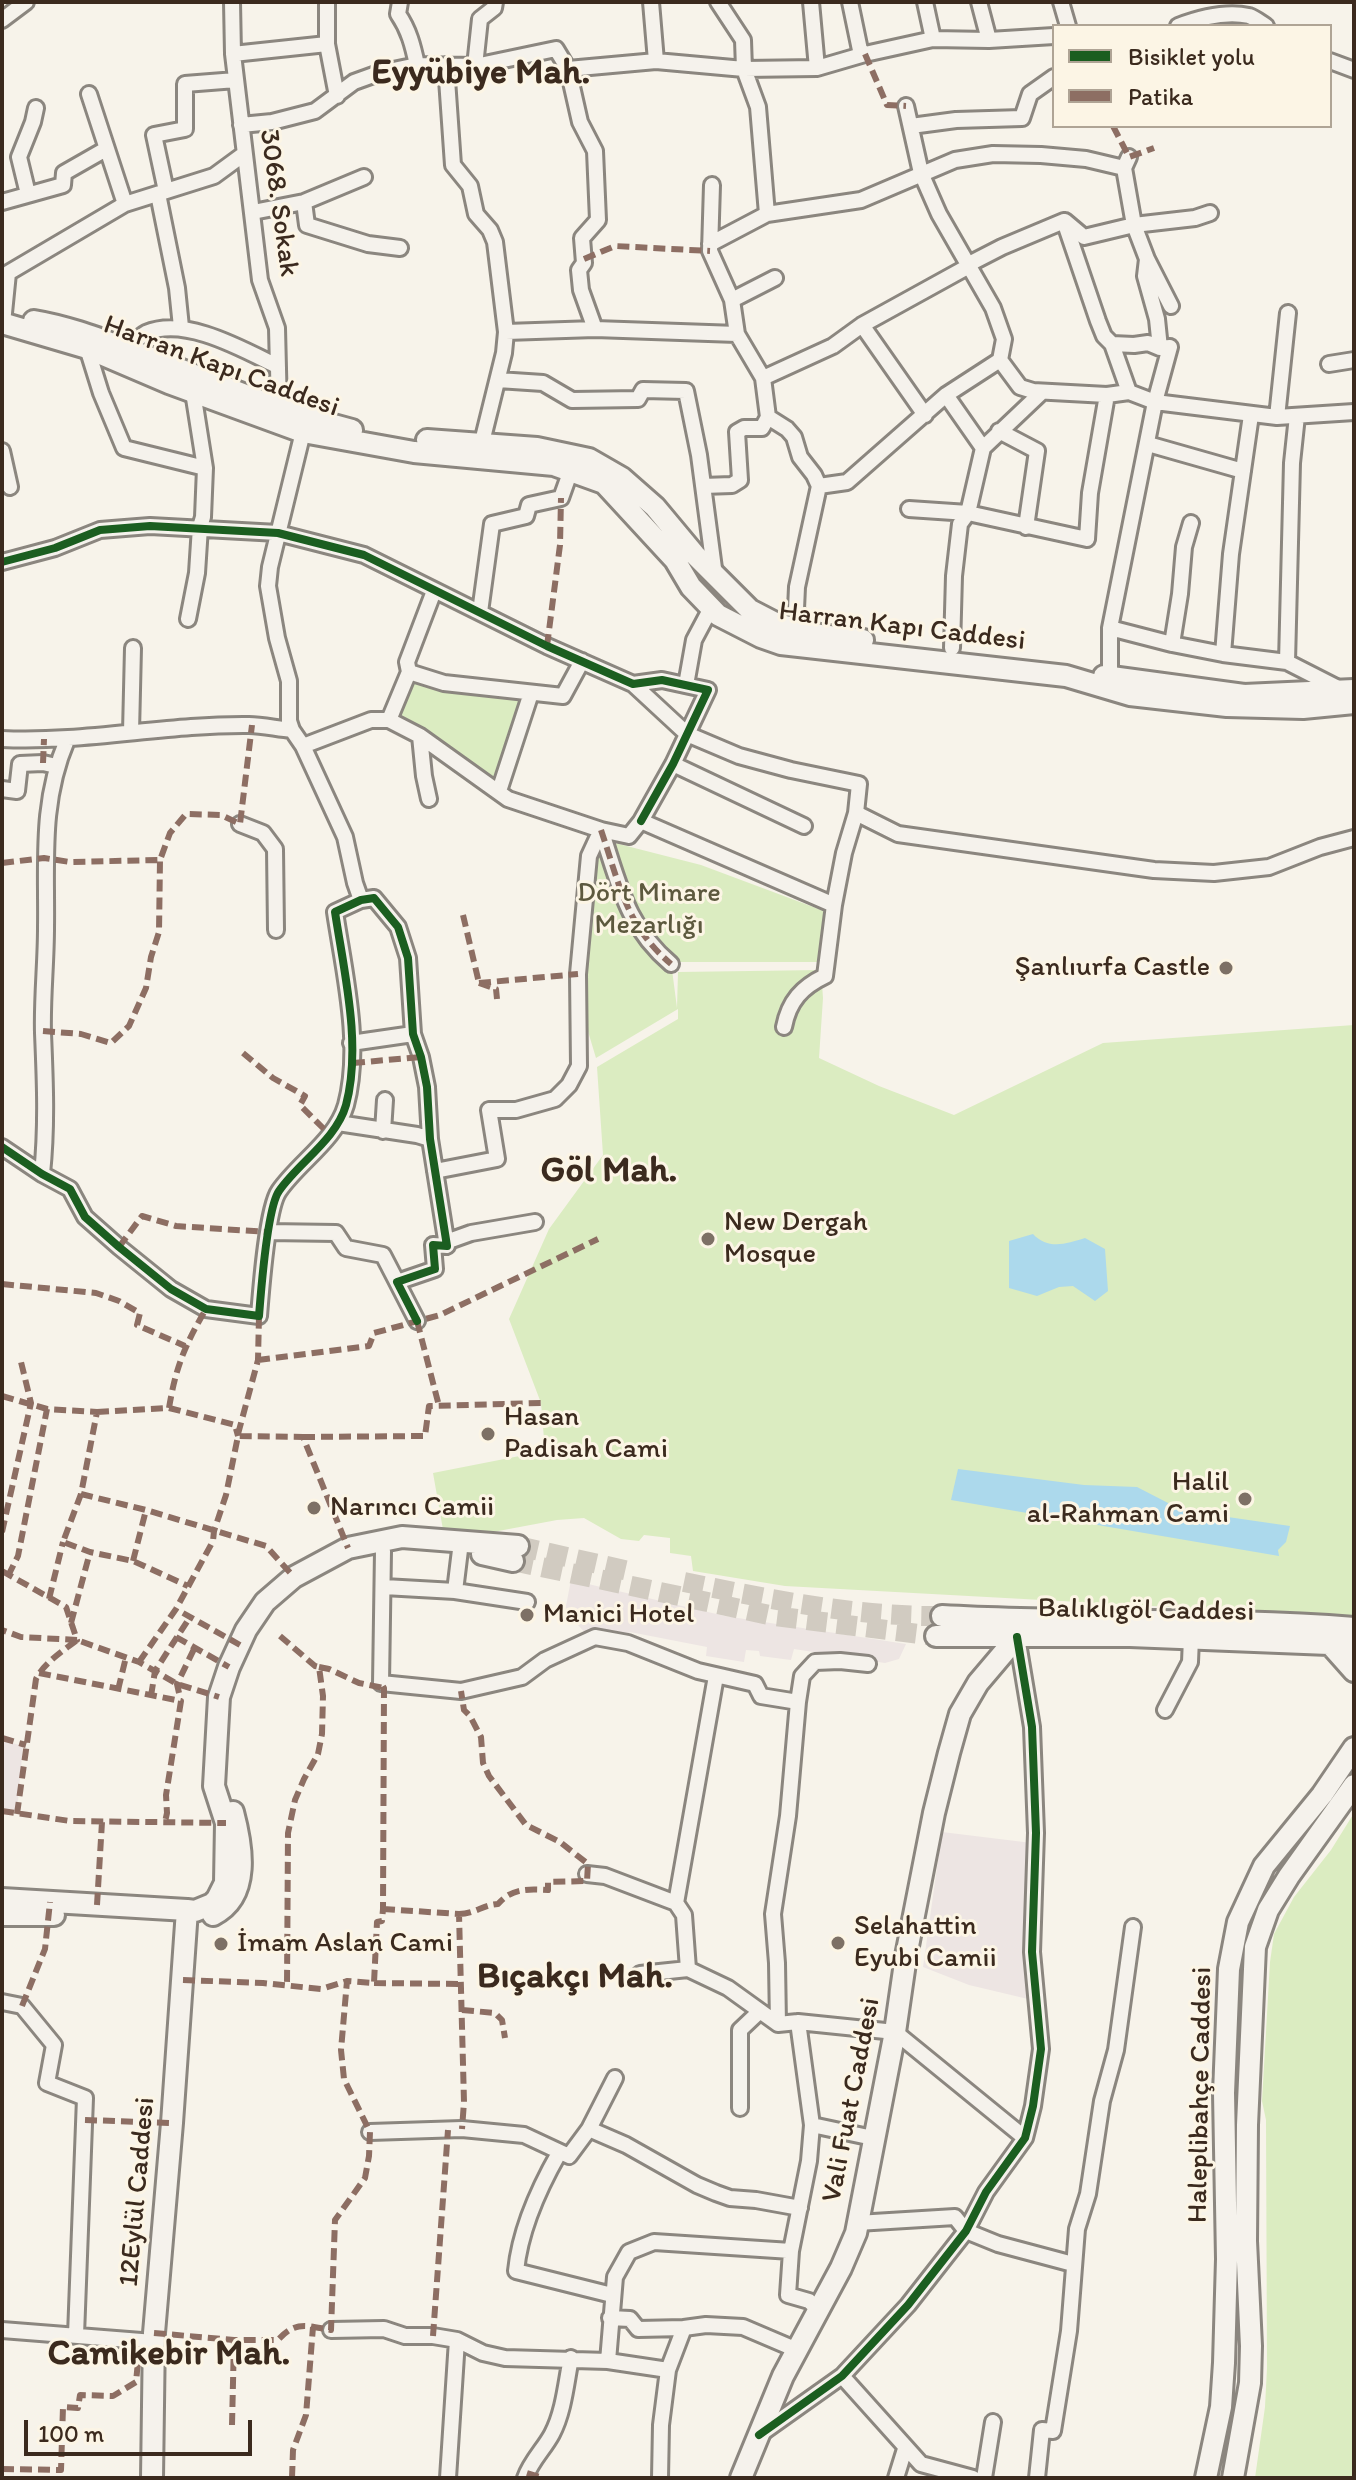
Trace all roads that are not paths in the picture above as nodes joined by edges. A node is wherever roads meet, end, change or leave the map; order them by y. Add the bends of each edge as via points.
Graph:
1 (26, 2) edge
2 (232, 2) edge
3 (327, 2) edge
4 (400, 2) edge
5 (495, 2) edge
6 (651, 2) edge
7 (718, 2) edge
8 (811, 2) edge
9 (850, 2) edge
10 (925, 2) edge
11 (979, 2) edge
12 (1061, 2) edge
13 (2, 20) edge
14 (1067, 24) edge
15 (1183, 24) edge
16 (1263, 24) edge
17 (1052, 36) edge
18 (933, 39) junction
19 (989, 40) junction
20 (327, 44) junction
21 (233, 54) junction
22 (865, 54) junction
23 (656, 61) junction
24 (1332, 62) edge
25 (417, 65) junction
26 (446, 65) junction
27 (475, 66) junction
28 (817, 68) junction
29 (568, 69) junction
30 (744, 69) junction
31 (1354, 70) edge
32 (1052, 78) edge
33 (236, 80) junction
34 (89, 94) dead end
35 (337, 96) junction
36 (906, 106) dead end
37 (36, 108) dead end
38 (241, 125) junction
39 (911, 126) junction
40 (106, 149) junction
41 (244, 154) junction
42 (921, 173) junction
43 (364, 177) dead end
44 (712, 185) dead end
45 (162, 193) junction
46 (28, 194) junction
47 (2, 202) edge
48 (304, 202) junction
49 (125, 204) junction
50 (253, 212) junction
51 (1210, 213) dead end
52 (767, 214) junction
53 (1064, 221) junction
54 (1134, 225) junction
55 (710, 244) junction
56 (400, 248) dead end
57 (1147, 259) junction
58 (969, 265) junction
59 (5, 268) edge
60 (775, 278) dead end
61 (732, 300) junction
62 (1171, 306) dead end
63 (1288, 313) dead end
64 (3, 320) edge
65 (862, 325) junction
66 (181, 327) junction
67 (595, 329) junction
68 (506, 332) junction
69 (737, 334) junction
70 (1112, 344) junction
71 (87, 348) junction
72 (1160, 348) junction
73 (127, 349) junction
74 (1000, 360) junction
75 (1354, 360) edge
76 (1329, 364) dead end
77 (277, 366) junction
78 (763, 378) junction
79 (498, 380) junction
80 (193, 392) junction
81 (1042, 392) junction
82 (1129, 392) junction
83 (946, 395) junction
84 (1107, 395) junction
85 (1155, 402) junction
86 (279, 409) junction
87 (1354, 412) edge
88 (925, 415) junction
89 (1251, 415) junction
90 (1297, 416) junction
91 (768, 417) junction
92 (1277, 417) junction
93 (999, 431) junction
94 (303, 432) junction
95 (482, 442) junction
96 (1148, 444) junction
97 (983, 448) junction
98 (2, 451) edge
99 (205, 468) junction
100 (571, 470) junction
101 (1243, 471) junction
102 (703, 486) junction
103 (819, 486) junction
104 (10, 487) dead end
105 (909, 509) dead end
106 (968, 513) junction
107 (1191, 523) dead end
108 (200, 527) junction
109 (1026, 527) junction
110 (278, 533) junction
111 (2, 562) edge
112 (715, 576) junction
113 (434, 591) junction
114 (711, 608) junction
115 (480, 612) junction
116 (188, 619) dead end
117 (1110, 628) junction
118 (808, 632) junction
119 (1172, 644) junction
120 (133, 648) dead end
121 (952, 648) junction
122 (1223, 654) junction
123 (582, 661) junction
124 (1287, 662) junction
125 (409, 672) junction
126 (1110, 678) junction
127 (633, 684) junction
128 (686, 685) junction
129 (531, 693) junction
130 (1351, 695) edge
131 (389, 720) junction
132 (292, 730) junction
133 (131, 732) junction
134 (687, 734) junction
135 (420, 736) junction
136 (2, 739) edge
137 (67, 740) junction
138 (303, 746) junction
139 (673, 764) junction
140 (56, 766) junction
141 (2, 789) edge
142 (499, 791) junction
143 (429, 799) dead end
144 (856, 813) junction
145 (641, 821) junction
146 (240, 824) dead end
147 (804, 826) dead end
148 (601, 830) junction
149 (1354, 838) edge
150 (361, 900) junction
151 (834, 905) junction
152 (276, 930) dead end
153 (671, 964) dead end
154 (784, 1027) dead end
155 (413, 1034) junction
156 (351, 1043) junction
157 (385, 1100) dead end
158 (338, 1123) junction
159 (383, 1131) junction
160 (430, 1139) junction
161 (2, 1147) edge
162 (435, 1171) junction
163 (42, 1174) junction
164 (535, 1222) dead end
165 (268, 1232) junction
166 (446, 1242) junction
167 (397, 1282) junction
168 (417, 1321) dead end
169 (460, 1550) junction
170 (383, 1551) junction
171 (384, 1587) junction
172 (455, 1591) junction
173 (527, 1602) dead end
174 (942, 1616) tunnel mouth
175 (1354, 1628) edge
176 (936, 1636) tunnel mouth
177 (1017, 1637) junction
178 (1191, 1638) junction
179 (1330, 1644) junction
180 (1354, 1645) edge
181 (868, 1664) dead end
182 (1354, 1671) edge
183 (716, 1676) junction
184 (798, 1702) junction
185 (1165, 1710) dead end
186 (1354, 1748) edge
187 (1354, 1785) edge
188 (587, 1874) dead end
189 (2, 1899) edge
190 (676, 1903) junction
191 (2, 1915) edge
192 (186, 1915) junction
193 (1133, 1927) dead end
194 (688, 1969) junction
195 (640, 1974) dead end
196 (2, 2002) edge
197 (759, 2012) junction
198 (798, 2022) junction
199 (778, 2024) junction
200 (895, 2032) junction
201 (615, 2078) dead end
202 (740, 2108) dead end
203 (812, 2125) junction
204 (589, 2129) junction
205 (370, 2132) dead end
206 (873, 2138) junction
207 (1025, 2138) junction
208 (559, 2153) junction
209 (800, 2208) junction
210 (857, 2223) junction
211 (966, 2231) junction
212 (791, 2251) junction
213 (1073, 2264) junction
214 (612, 2295) junction
215 (819, 2310) junction
216 (610, 2318) junction
217 (684, 2328) junction
218 (2, 2330) edge
219 (331, 2330) dead end
220 (76, 2335) junction
221 (457, 2340) junction
222 (154, 2342) junction
223 (797, 2350) junction
224 (571, 2358) junction
225 (608, 2361) junction
226 (668, 2370) junction
227 (842, 2376) junction
228 (993, 2422) dead end
229 (759, 2435) junction
230 (905, 2449) junction
231 (152, 2478) edge
232 (448, 2478) edge
233 (525, 2478) edge
234 (660, 2478) edge
235 (741, 2478) edge
236 (896, 2478) edge
237 (973, 2478) edge
238 (984, 2478) edge
239 (1037, 2478) edge
240 (1206, 2478) edge
241 (1233, 2478) edge

1 - 13 street
2 - 21 street, 3068. Sokak
3 - 20 street
4 - 25 street via 398,14
5 - 27 street via 480,19
6 - 23 street
7 - 30 street via 743,40
8 - 28 street
9 - 22 street
10 - 18 street
11 - 19 street
12 - 14 street
15 - 16 street via 1232,16 1251,16
17 - 19 street
18 - 19 street
18 - 22 street
20 - 21 street
20 - 35 street
21 - 33 street, 3068. Sokak
22 - 28 street
23 - 29 street
23 - 30 street
24 - 31 street
25 - 26 street
25 - 35 street via 354,82
26 - 27 street
26 - 68 street via 453,165 470,186 476,214 495,242
27 - 29 street via 556,49
28 - 30 street
29 - 67 street via 580,122 595,151 598,220 582,238 584,263 579,270
30 - 52 street via 758,107
32 - 39 street via 1030,94 1022,118
33 - 38 street, 3068. Sokak
33 - 45 street via 185,84 185,129 154,135
34 - 40 street
35 - 38 street via 315,111
36 - 39 street
37 - 46 street via 19,157
38 - 41 street, 3068. Sokak
39 - 42 street
40 - 46 street via 64,173 63,185
40 - 49 street
41 - 45 street via 214,176
41 - 50 street, 3068. Sokak
42 - 52 street via 861,200
42 - 54 street via 993,154 1126,162
42 - 58 street
43 - 48 street
44 - 55 street
45 - 49 street
45 - 66 street
46 - 47 street
48 - 50 street
48 - 56 street via 307,225
49 - 59 street
50 - 77 street, 3068. Sokak via 260,280 277,328
51 - 54 street
52 - 55 street
53 - 54 street via 1084,237
53 - 58 street
53 - 70 street via 1098,321
54 - 57 street
55 - 61 street
57 - 62 street
57 - 72 street via 1145,276
58 - 65 street
58 - 74 street via 1004,339
59 - 64 street
60 - 61 street
61 - 69 street
63 - 92 street
64 - 71 main road, Harran Kapı Caddesi
64 - 73 main road, Harran Kapı Caddesi via 65,327
65 - 78 street via 833,346
65 - 88 street
66 - 73 street via 145,333
66 - 77 street
67 - 68 street
67 - 69 street
68 - 79 street
69 - 78 street
70 - 72 street
70 - 82 street
71 - 80 main road, Harran Kapı Caddesi
71 - 99 street via 124,448
72 - 85 street via 1170,347
73 - 86 main road, Harran Kapı Caddesi
74 - 81 street via 1020,387
74 - 83 street
75 - 76 street
77 - 86 street, 3068. Sokak
78 - 91 street
79 - 95 street
79 - 102 street via 543,383 572,400 638,399 643,390 686,391
80 - 94 main road, Harran Kapı Caddesi
80 - 99 street
81 - 84 street
81 - 93 street
82 - 84 street
82 - 85 street
83 - 88 street
83 - 97 street
84 - 109 street via 1087,539
85 - 89 street
85 - 96 street
86 - 95 main road, Harran Kapı Caddesi via 386,438
87 - 90 street
88 - 103 street via 847,482
89 - 92 street
89 - 101 street
90 - 92 street
90 - 124 street
91 - 102 street via 762,428 737,432 740,480
91 - 103 street via 794,437
93 - 97 street
93 - 109 street via 1037,451
94 - 100 main road, Harran Kapı Caddesi via 414,452
94 - 110 street
95 - 112 main road, Harran Kapı Caddesi via 589,459 622,478 655,507
96 - 101 street
96 - 117 street
97 - 106 street
98 - 104 street
99 - 108 street
100 - 114 main road, Harran Kapı Caddesi via 604,483
100 - 115 street via 561,498 529,505 526,516 492,524
101 - 122 street
102 - 112 street
103 - 118 street via 797,587 796,609
105 - 106 street
106 - 109 street
106 - 121 street via 957,544
107 - 119 street
108 - 110 street
108 - 111 street via 100,530
108 - 116 street
110 - 113 street via 364,555
110 - 132 street via 268,586 289,681
112 - 118 main road, Harran Kapı Caddesi via 750,610
113 - 115 street
113 - 125 street via 407,662
114 - 128 street via 694,640
114 - 130 main road, Harran Kapı Caddesi via 781,644 1054,674 1130,695 1303,708
115 - 123 street
117 - 119 street
117 - 126 street
118 - 121 main road, Harran Kapı Caddesi
119 - 122 street
120 - 133 street
121 - 126 main road, Harran Kapı Caddesi via 1085,669
122 - 124 street
123 - 127 street
123 - 129 street via 563,696
124 - 130 street
125 - 129 street via 444,683
125 - 131 street
126 - 130 main road, Harran Kapı Caddesi via 1244,695
127 - 128 street via 662,680
127 - 134 street
128 - 134 street via 708,690
129 - 142 street
131 - 135 street
131 - 138 street via 371,720
132 - 133 street via 252,725
132 - 138 street
133 - 137 street
134 - 139 street
134 - 144 street via 739,756 859,784
135 - 142 street
135 - 143 street
136 - 137 street
137 - 140 street
138 - 150 street via 345,837
139 - 145 street
139 - 147 street
140 - 141 street via 20,764 17,791
140 - 163 street via 44,858
142 - 148 street via 508,799
144 - 149 street via 898,834 1154,870 1214,873 1269,867
144 - 151 street
145 - 148 street via 629,836
145 - 151 street
146 - 152 street via 263,833 275,849
148 - 153 street via 628,912 654,950
148 - 162 street via 589,856 578,974 579,1066 555,1099 516,1110 489,1110 497,1159
150 - 155 street via 374,898 402,936
150 - 156 street via 335,912
151 - 154 street via 825,976 807,984 787,1011
155 - 156 street
155 - 160 street via 427,1087
156 - 158 street via 353,1063
157 - 159 street
158 - 159 street
158 - 165 street via 276,1193
159 - 160 street
160 - 162 street
161 - 163 street
162 - 166 street
163 - 165 street via 70,1189 85,1217 119,1247 171,1289 206,1309 259,1316
164 - 166 street
165 - 167 street via 336,1233 346,1248 383,1255
166 - 167 street via 447,1246 433,1245 435,1269
167 - 168 street
169 - 170 main road
169 - 172 street
169 - 192 main road via 516,1553 402,1537 348,1548 294,1577 265,1602 246,1630 219,1697 214,1786 226,1823 225,1883 212,1904
170 - 171 street
170 - 192 main road via 350,1562 271,1609 249,1646 233,1678 226,1730 226,1784 240,1840 239,1885 227,1907 205,1918
171 - 172 street
171 - 183 street via 381,1683 461,1691 522,1677 595,1637 628,1643
172 - 173 street
174 - 175 main road, Balıklıgöl Caddesi
176 - 177 main road, Balıklıgöl Caddesi
177 - 178 main road, Balıklıgöl Caddesi
177 - 200 main road, Vali Fuat Caddesi via 960,1714 934,1813
177 - 207 street via 1032,1727 1032,1952 1041,2049
178 - 179 main road, Balıklıgöl Caddesi
178 - 185 street via 1190,1662
179 - 180 main road, Balıklıgöl Caddesi
179 - 182 main road
181 - 184 street via 815,1662 802,1676
183 - 184 street via 755,1684 761,1696
183 - 190 street
184 - 199 street via 773,1914
186 - 240 main road, Haleplibahçe Caddesi via 1264,1866 1238,1922 1229,1969 1224,2093 1224,2363
187 - 241 main road, Haleplibahçe Caddesi via 1282,1887 1255,1947 1247,2139 1250,2383
188 - 190 street
189 - 192 main road
190 - 194 street via 684,1915
191 - 192 main road
192 - 222 main road, 12Eylül Caddesi
193 - 213 street via 1116,2050
194 - 195 street
194 - 197 street via 728,1988
196 - 220 street via 22,2006 54,2045 47,2083 85,2098
197 - 199 street
197 - 202 street via 740,2030
198 - 199 street
198 - 200 street
198 - 203 street
200 - 206 main road, Vali Fuat Caddesi
200 - 207 street
201 - 204 street
203 - 206 street
203 - 209 street
204 - 208 street via 569,2156
204 - 209 street via 716,2193
205 - 208 street via 462,2129 524,2135
206 - 210 main road, Vali Fuat Caddesi
207 - 211 street via 986,2192
208 - 214 street via 518,2249 516,2271
209 - 212 street
210 - 211 street via 955,2217
210 - 215 main road, Vali Fuat Caddesi
211 - 213 street
211 - 227 street via 908,2305
212 - 214 street via 654,2242 629,2252
212 - 215 street via 788,2295
213 - 239 street via 1056,2417 1053,2431 1042,2430
214 - 216 street
215 - 223 main road, Vali Fuat Caddesi
216 - 217 street via 630,2319 638,2329
216 - 225 street
217 - 223 street via 743,2327
217 - 226 street
218 - 220 street
219 - 221 street via 384,2329
220 - 222 street
221 - 224 street via 505,2358
221 - 232 street
222 - 231 main road, 12Eylül Caddesi
223 - 229 main road, Vali Fuat Caddesi
224 - 225 street
224 - 233 street via 552,2434
225 - 226 street
226 - 234 street
227 - 229 street
227 - 230 street
228 - 238 street
229 - 235 main road, Vali Fuat Caddesi
230 - 236 street
230 - 237 street via 921,2464

